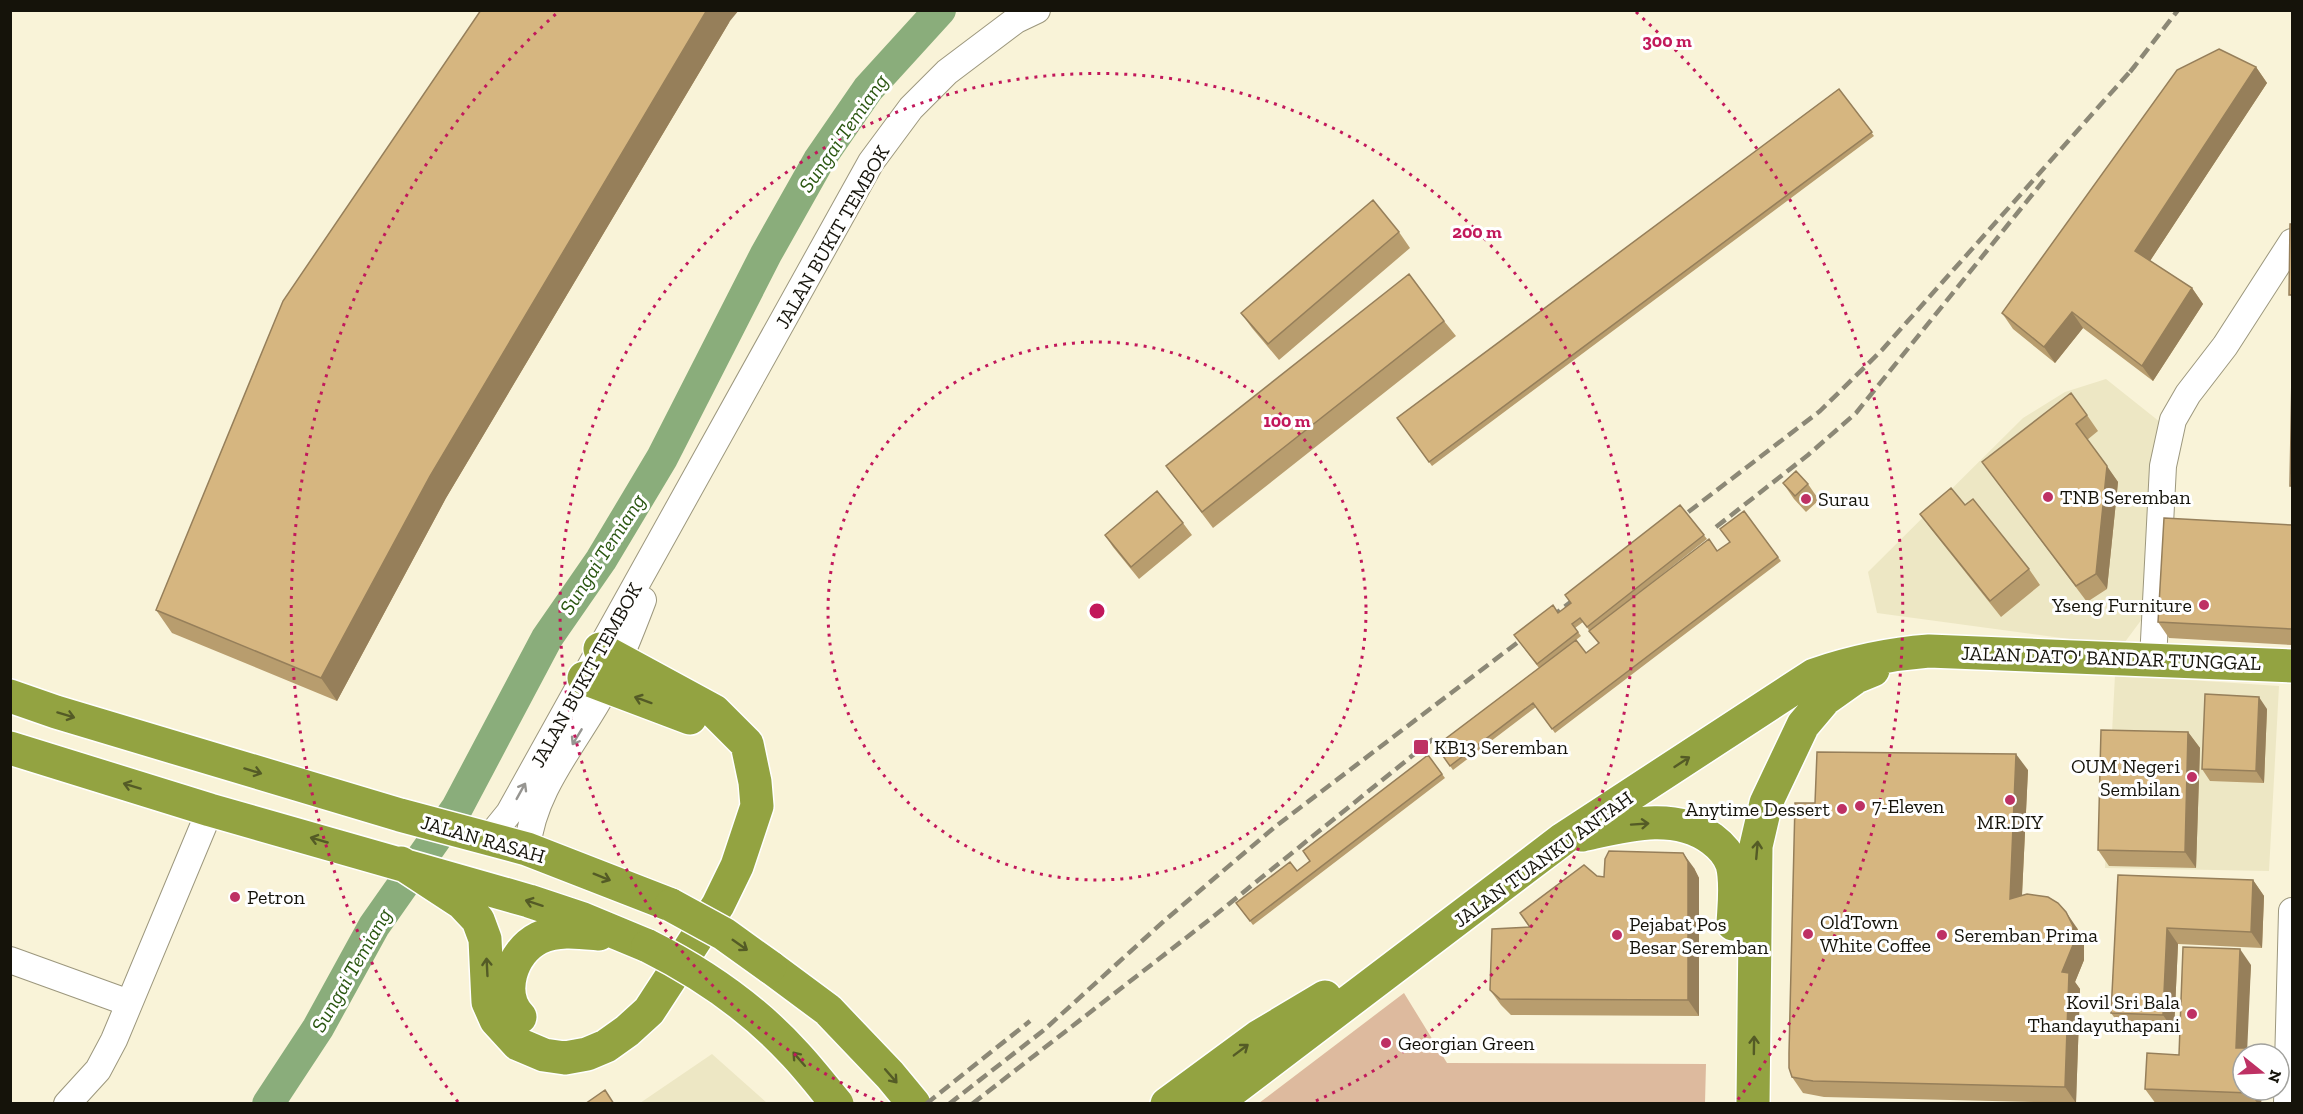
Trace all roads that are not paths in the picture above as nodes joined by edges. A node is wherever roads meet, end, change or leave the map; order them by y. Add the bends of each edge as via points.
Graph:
1 (1037, 10) edge
2 (2292, 242) edge
3 (1929, 651) junction
4 (2153, 660) junction
5 (2292, 666) edge
6 (603, 668) junction
7 (10, 696) edge
8 (10, 748) edge
9 (210, 810) junction
10 (477, 836) junction
11 (1563, 839) junction
12 (527, 849) junction
13 (439, 881) junction
14 (2292, 911) edge
15 (639, 942) junction
16 (10, 960) edge
17 (770, 967) junction
18 (129, 1003) junction
19 (627, 1031) junction
20 (1204, 1094) edge
21 (67, 1104) edge
22 (837, 1104) edge
23 (884, 1104) edge
24 (914, 1104) edge
25 (1167, 1104) edge
26 (1731, 1104) edge
27 (1753, 1104) edge
28 (2287, 1104) edge

1 - 6 street, JALAN BUKIT TEMBOK via 1016,20 947,72 910,108 871,162 679,508
2 - 4 street via 2173,420 2163,466
3 - 4 highway, JALAN DATO' BANDAR TUNGGAL
11 -> 3 highway, JALAN TUANKU ANTAH via 1814,675 1853,662
27 -> 3 highway via 1756,846 1766,803 1803,725 1825,699 1856,677
4 - 5 highway, JALAN DATO' BANDAR TUNGGAL
10 -> 6 street, JALAN BUKIT TEMBOK via 509,813
6 -> 12 street, JALAN BUKIT TEMBOK via 540,797 529,827
6 - 19 highway via 714,711 747,744 757,806 746,843 718,905 649,1011
7 -> 10 highway, JALAN RASAH
9 -> 8 highway
13 -> 9 highway via 388,859
9 - 18 street
10 - 12 highway, JALAN RASAH
20 -> 11 highway, JALAN TUANKU ANTAH via 1268,1031 1349,982 1425,943
11 -> 26 highway via 1632,824 1668,823 1689,826 1722,847 1732,864 1734,894
12 -> 17 highway, JALAN RASAH, bridge via 671,905 724,934
15 -> 13 highway via 572,915
19 -> 13 highway via 606,1046 565,1058 544,1055 518,1044 496,1020 488,1002 485,939 478,920
14 - 28 street
15 - 19 highway via 573,931 539,937 526,946 510,979 508,995 515,1012 528,1025 565,1038
22 -> 15 highway, bridge via 795,1053 756,1018 685,964
16 - 18 street
17 - 23 highway, JALAN RASAH
17 -> 24 highway via 828,1010
18 - 21 street via 98,1070
20 - 25 highway, JALAN TUANKU ANTAH

